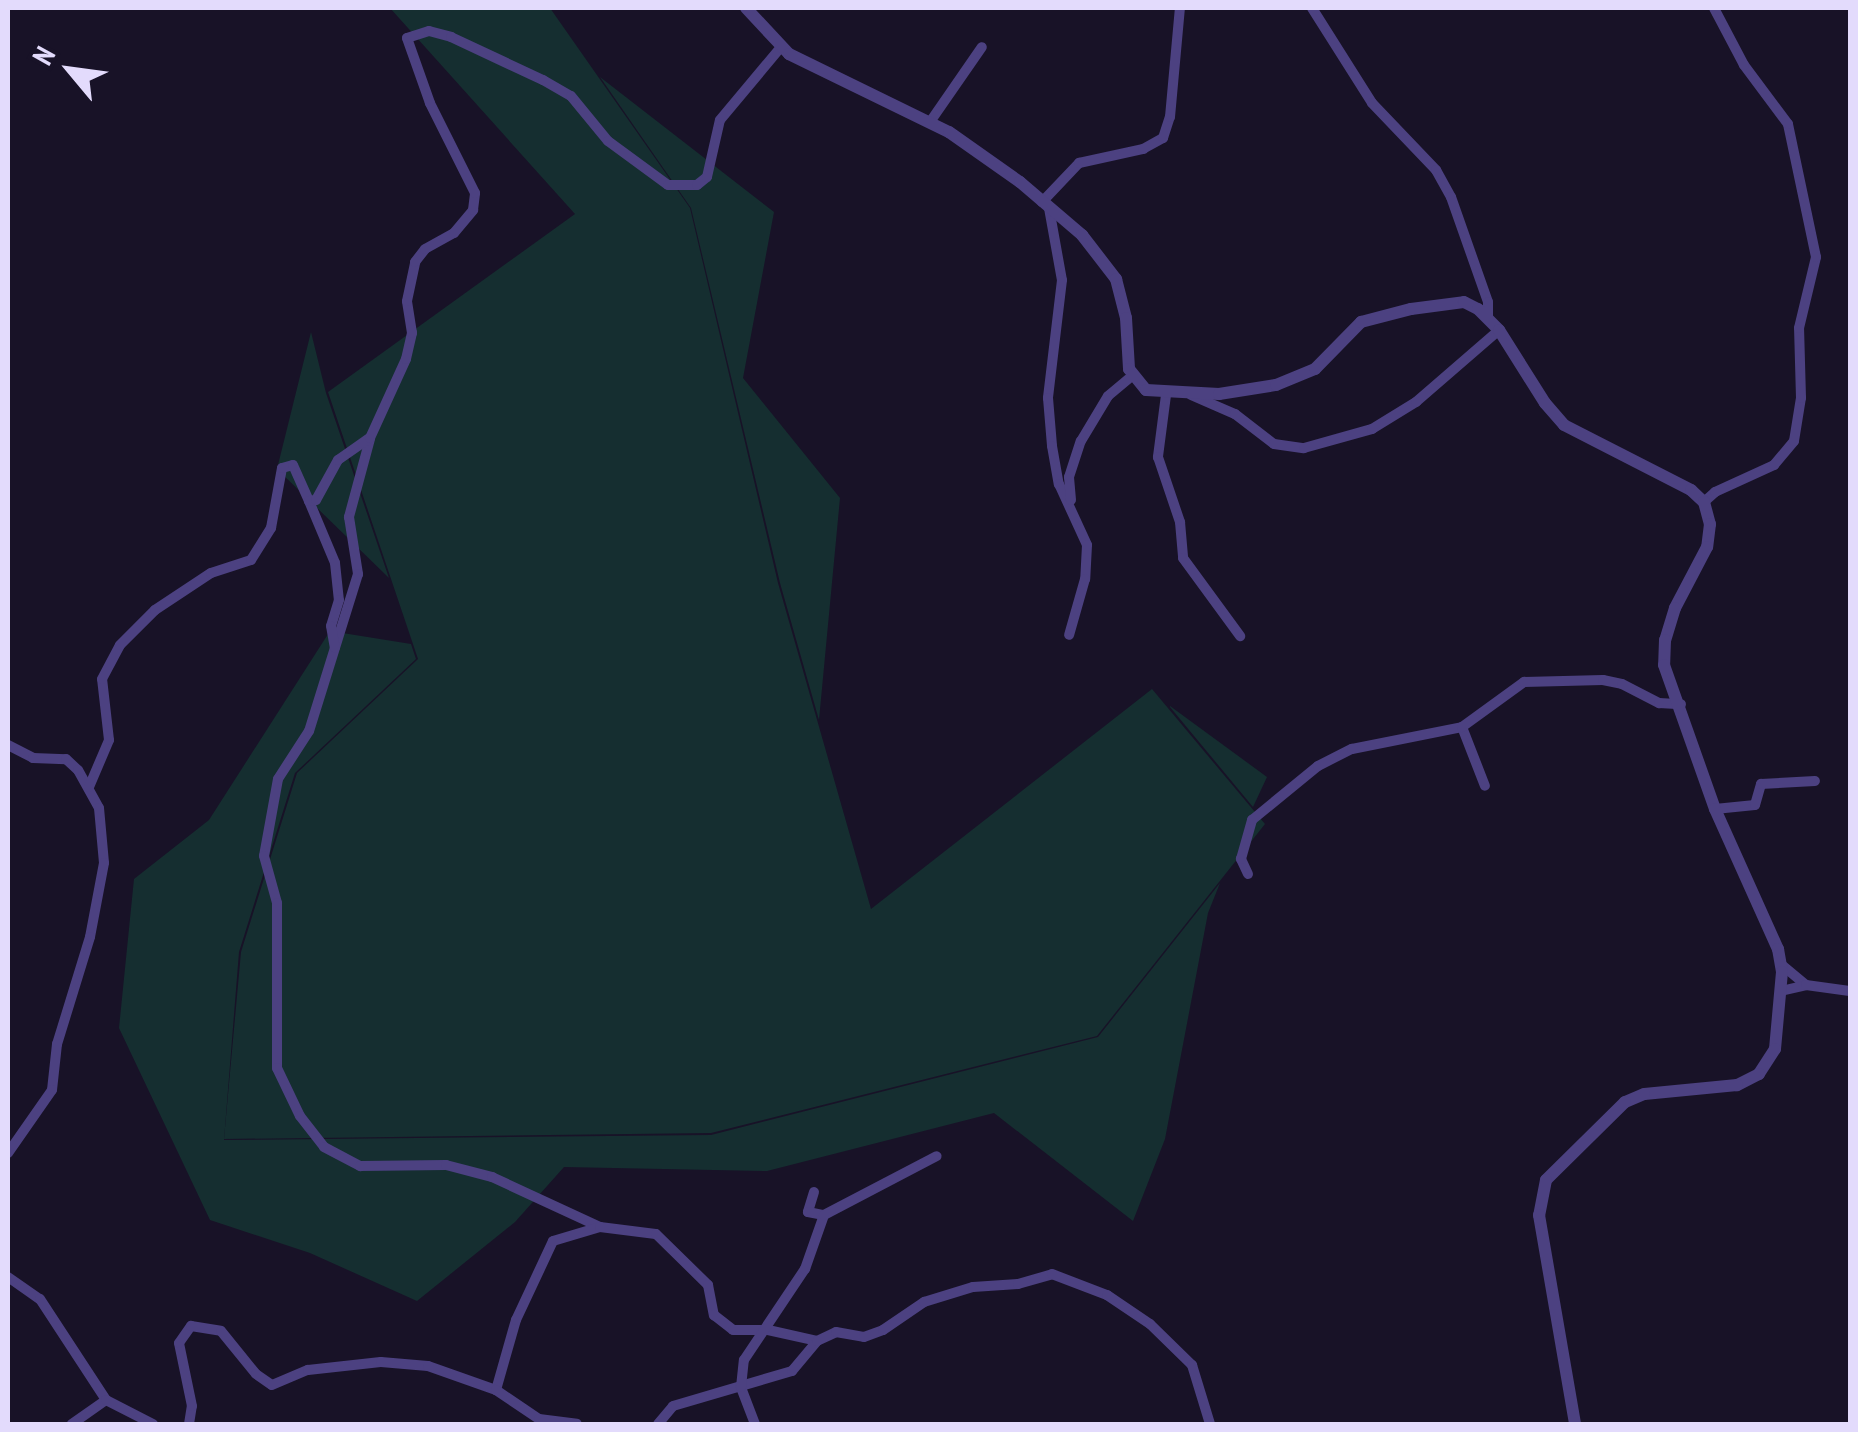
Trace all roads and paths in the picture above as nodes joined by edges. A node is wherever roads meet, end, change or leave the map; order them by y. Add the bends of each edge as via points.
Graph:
1 (746, 8) edge
2 (1180, 8) edge
3 (1312, 8) edge
4 (1714, 8) edge
5 (982, 46) dead end
6 (781, 48) junction
7 (930, 122) junction
8 (1045, 205) junction
9 (1488, 317) junction
10 (1499, 330) junction
11 (1132, 377) junction
12 (1166, 395) junction
13 (1191, 395) junction
14 (370, 438) junction
15 (310, 500) junction
16 (1704, 502) junction
17 (1073, 511) junction
18 (1069, 634) dead end
19 (1240, 636) dead end
20 (335, 652) junction
21 (1681, 704) junction
22 (1462, 727) junction
23 (8, 746) edge
24 (1815, 781) dead end
25 (1484, 786) dead end
26 (90, 787) junction
27 (1715, 810) junction
28 (1248, 874) dead end
29 (1782, 965) junction
30 (1806, 985) junction
31 (1781, 991) junction
32 (1850, 991) edge
33 (8, 1153) edge
34 (937, 1156) dead end
35 (814, 1192) dead end
36 (824, 1215) junction
37 (600, 1227) junction
38 (8, 1277) edge
39 (768, 1330) junction
40 (817, 1342) junction
41 (741, 1387) junction
42 (496, 1390) junction
43 (106, 1400) junction
44 (72, 1424) edge
45 (154, 1424) edge
46 (189, 1424) edge
47 (577, 1424) edge
48 (658, 1424) edge
49 (755, 1424) edge
50 (1210, 1424) edge
51 (1575, 1424) edge

1 - 6 street
2 - 8 street via 1163,138 1143,150 1079,163
3 - 9 street via 1372,103 1436,170 1451,197
4 - 16 street via 1744,66 1788,124 1816,257 1800,328 1794,440 1774,465
5 - 7 street
6 - 7 street via 814,70
6 - 14 street via 720,120 707,176 697,185 668,185 608,141 570,96 543,80 451,37 429,31 407,38 430,103 475,193 464,222 415,262 406,359
7 - 8 street
8 - 11 street via 1091,244 1116,279
8 - 17 street via 1062,280 1048,398 1055,466
9 - 10 street
9 - 13 street via 1456,301 1373,318 1353,327 1307,374 1250,390
10 - 13 street via 1416,402 1372,429 1304,448 1274,444 1234,414
10 - 16 street via 1564,425
11 - 12 street
11 - 17 street via 1108,396 1082,441 1069,478
12 - 13 street
12 - 19 street via 1158,456 1180,522 1183,558
14 - 15 street via 338,460 322,497
14 - 20 street via 350,517 358,574
15 - 20 street via 335,563
15 - 26 street via 293,464 287,464 278,478 271,528 251,560 211,573 132,630 102,679 110,740
16 - 21 street via 1708,548 1665,640 1664,664
17 - 18 street via 1088,554
20 - 37 street via 309,731 278,779 264,856 277,903 277,1068 324,1147 360,1166 446,1165 492,1177
21 - 22 street via 1659,703 1604,680 1524,682
21 - 27 street
22 - 25 street
22 - 28 street via 1352,750 1318,766 1252,820 1242,859
23 - 26 street via 33,758 66,759
24 - 27 street via 1761,784 1755,805
26 - 33 street via 99,808 104,863 90,937 57,1044 52,1090
27 - 29 street
29 - 30 street
29 - 31 street
30 - 31 street
30 - 32 street
31 - 51 street via 1775,1049 1759,1074 1722,1089 1634,1096 1542,1189 1540,1215
34 - 36 street
35 - 36 street via 808,1212
36 - 39 street via 815,1250 770,1315
37 - 39 street via 656,1234 708,1285 714,1315 733,1330
37 - 42 street via 553,1241 516,1320
38 - 43 street via 40,1299
39 - 40 street
39 - 41 street via 744,1360
40 - 41 street via 792,1370
40 - 50 street via 836,1332 864,1337 924,1302 973,1286 1052,1274 1106,1295 1150,1324 1192,1365
41 - 48 street via 673,1406
41 - 49 street
42 - 46 street via 428,1366 381,1362 308,1370 272,1385 221,1331 191,1326 180,1344
42 - 47 street via 539,1419
43 - 44 street
43 - 45 street

